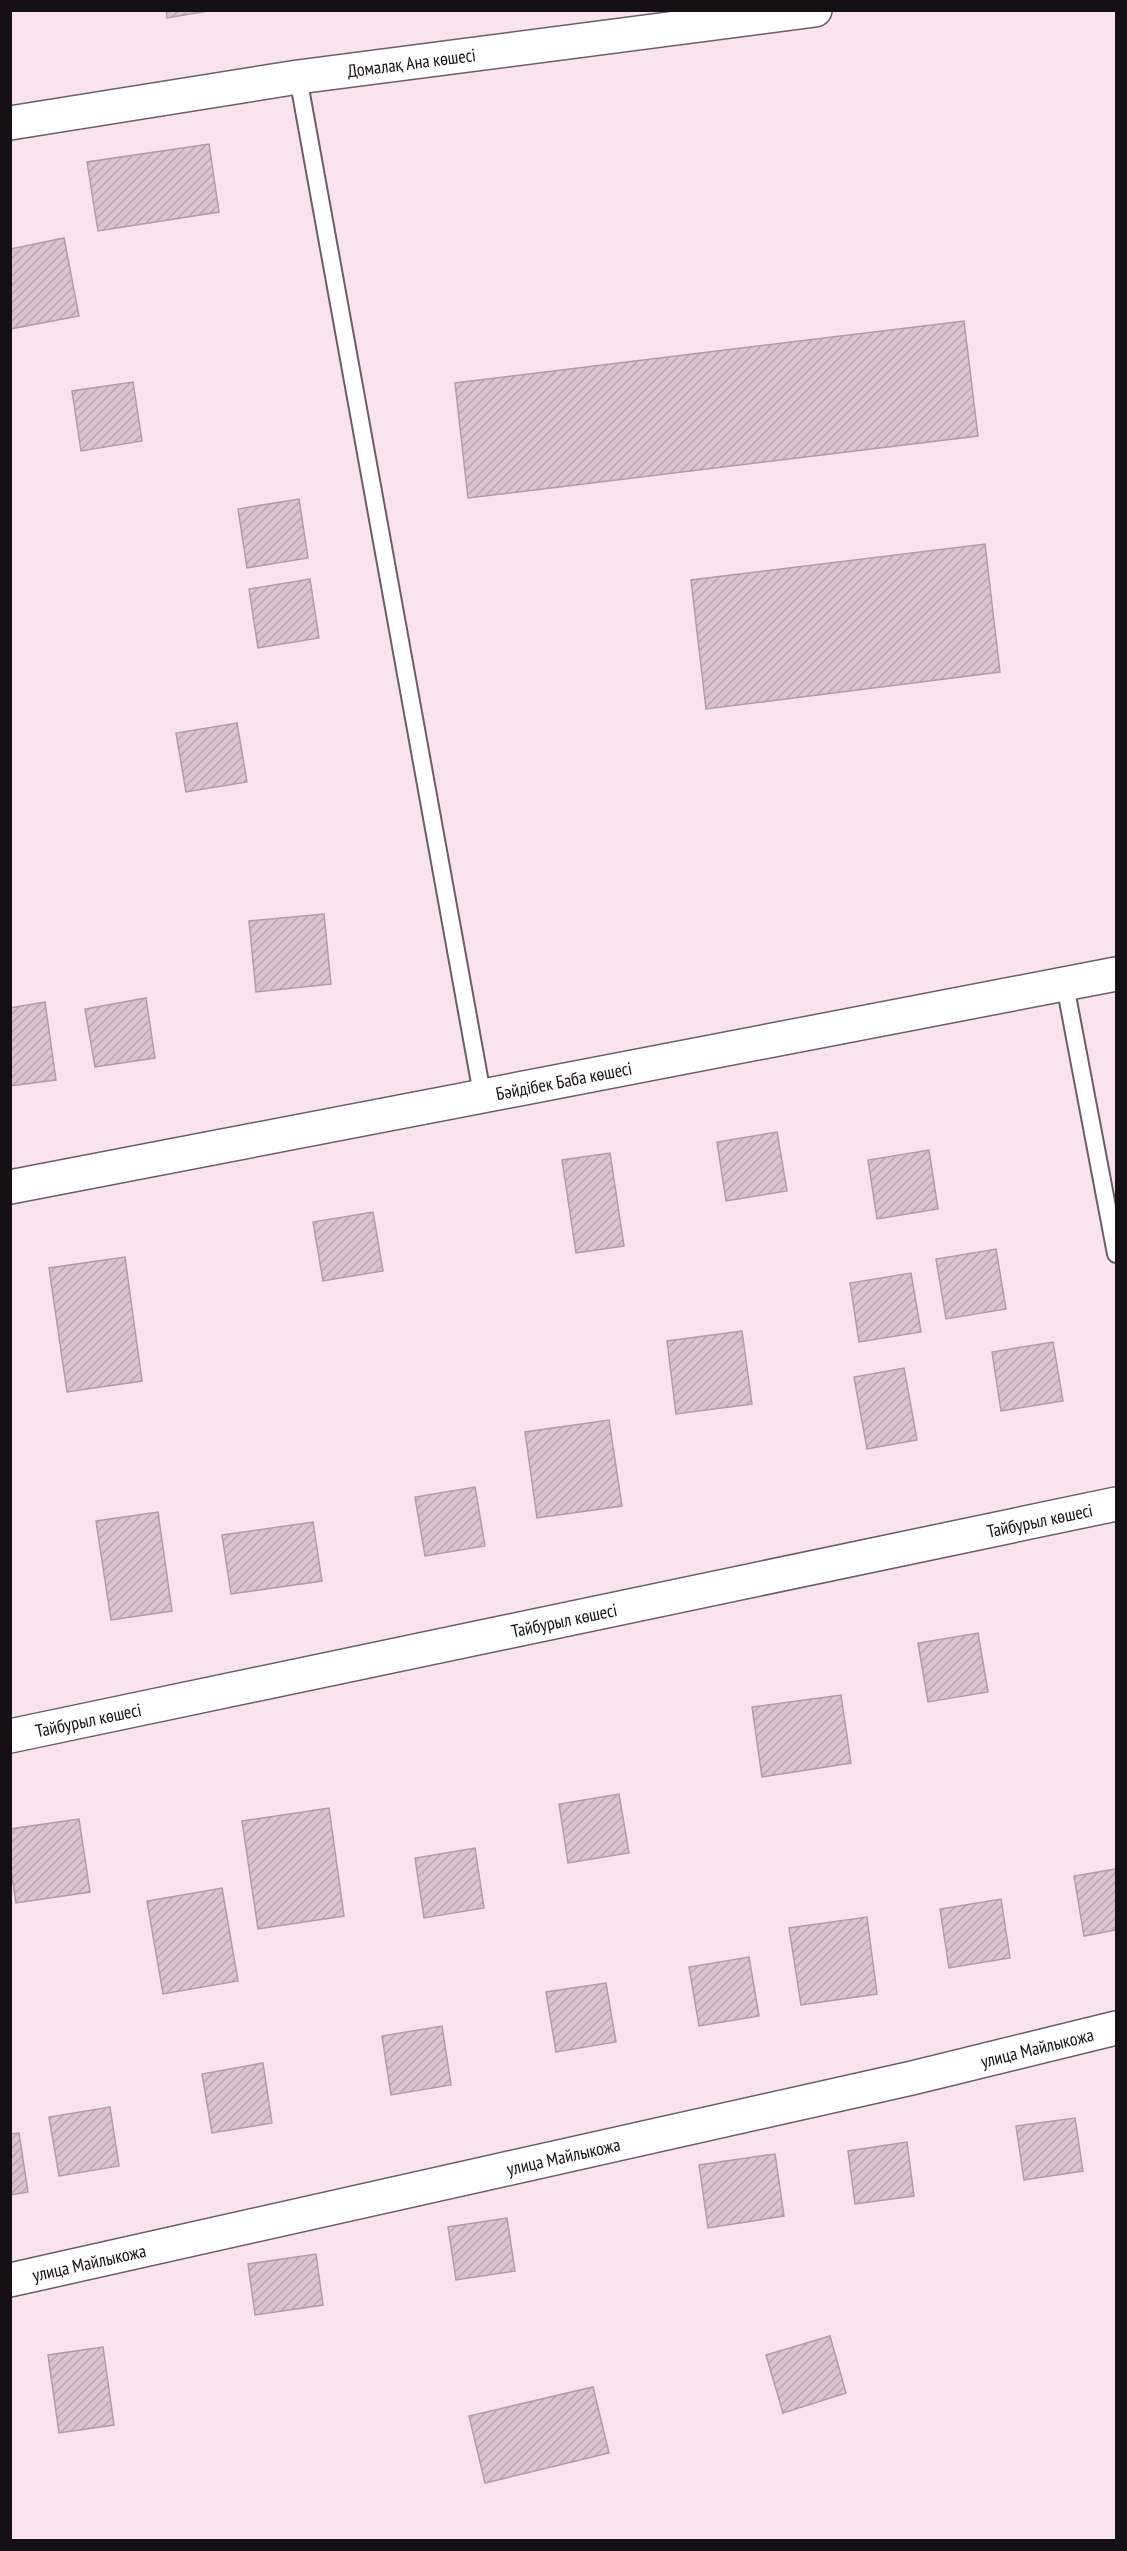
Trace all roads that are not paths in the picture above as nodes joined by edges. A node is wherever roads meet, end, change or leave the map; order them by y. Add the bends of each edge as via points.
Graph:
1 (815, 10) edge
2 (298, 77) junction
3 (10, 123) edge
4 (1116, 974) edge
5 (1065, 985) junction
6 (482, 1095) junction
7 (10, 1187) edge
8 (1116, 1254) edge
9 (1116, 1504) edge
10 (10, 1736) edge
11 (1116, 2028) edge
12 (10, 2280) edge

1 - 2 street, Домалақ Ана көшесі
2 - 3 street, Домалақ Ана көшесі
2 - 6 lane
4 - 5 street, Бәйдібек Баба көшесі
5 - 6 street, Бәйдібек Баба көшесі
5 - 8 lane
6 - 7 street, Бәйдібек Баба көшесі
9 - 10 street, Тайбурыл көшесі
11 - 12 street, улица Майлыкожа

